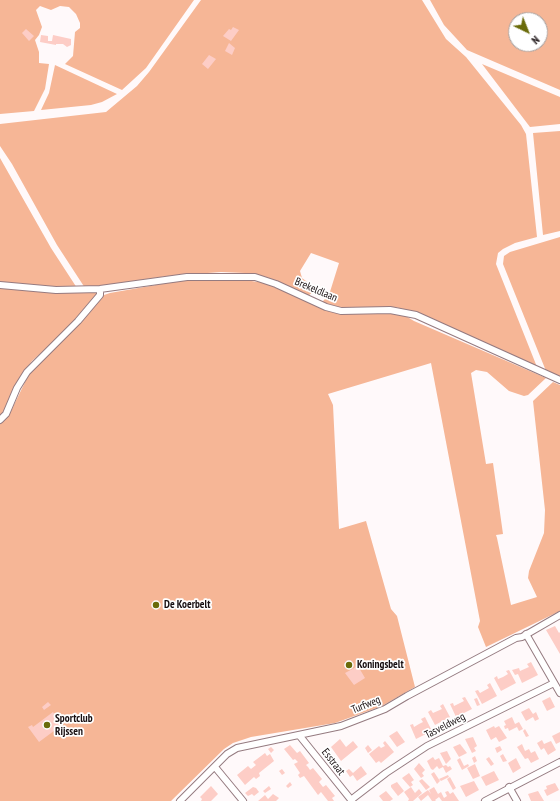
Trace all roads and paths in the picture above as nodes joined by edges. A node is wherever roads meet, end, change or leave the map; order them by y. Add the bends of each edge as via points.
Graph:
1 (0, 285) edge
2 (100, 289) junction
3 (560, 380) edge
4 (0, 420) edge
5 (560, 615) edge
6 (526, 634) junction
7 (554, 683) junction
8 (560, 693) edge
9 (299, 735) junction
10 (560, 762) edge
11 (215, 767) junction
12 (509, 787) junction
13 (180, 801) edge
14 (243, 801) edge
15 (352, 801) edge
16 (484, 801) edge
17 (517, 801) edge

1 - 2 street, Brekeldlaan via 42,290
2 - 3 street, Brekeldlaan via 187,276 255,277 341,311 390,310 416,315
2 - 4 street via 100,295 78,321 27,372 6,414
5 - 6 street, Turfweg
6 - 7 street
6 - 9 street, Turfweg via 385,709 341,726
7 - 8 street
7 - 15 street, Tasveldweg via 427,746 386,773
9 - 11 street, Turfweg via 237,748
9 - 15 street, Esstraat
10 - 12 street
11 - 13 street, Turfweg
11 - 14 street
12 - 16 street
12 - 17 street

